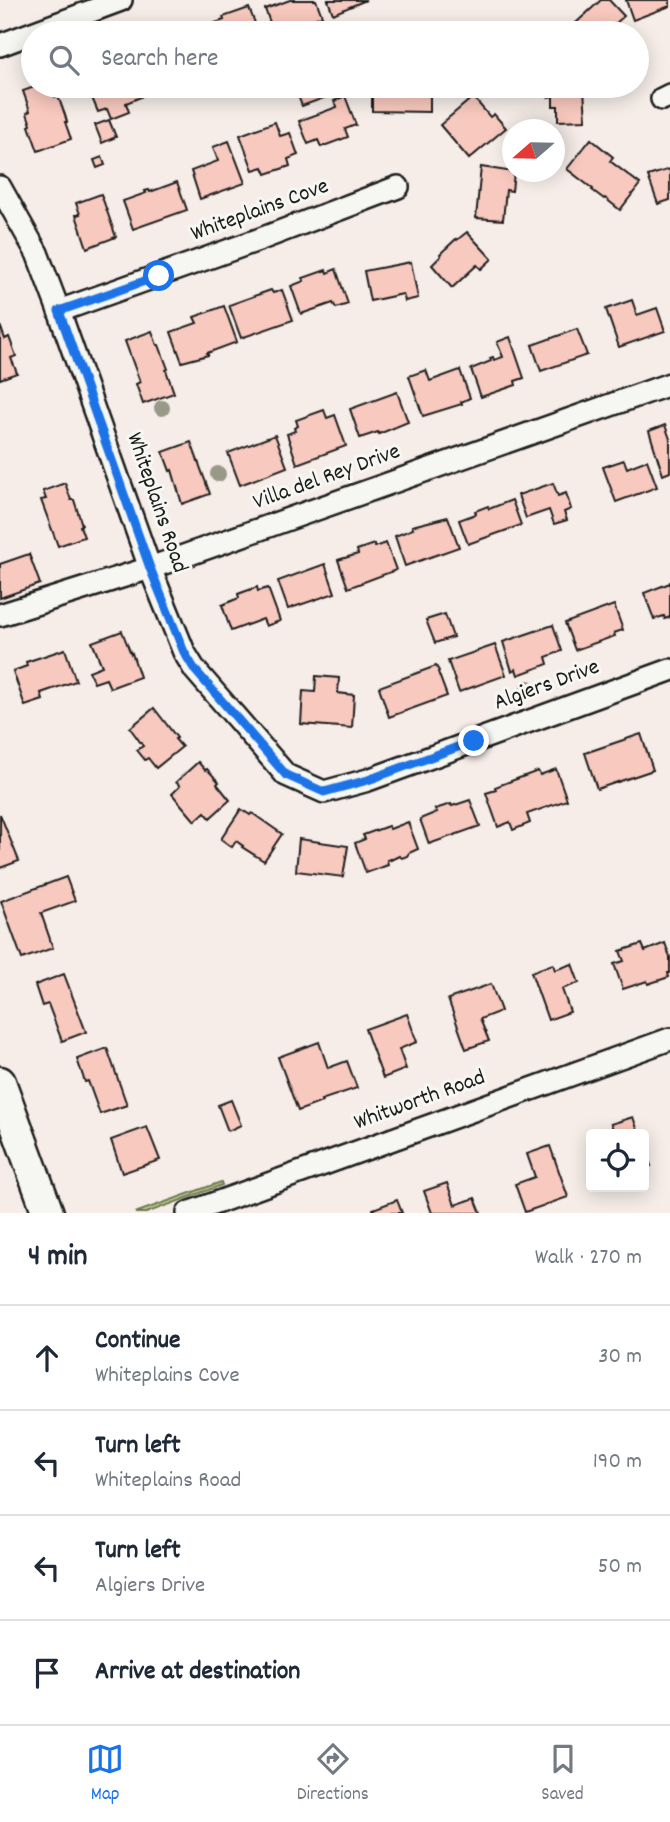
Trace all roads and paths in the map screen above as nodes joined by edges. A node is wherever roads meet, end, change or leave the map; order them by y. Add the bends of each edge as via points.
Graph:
1 (121, 0) edge
2 (65, 21) edge
3 (21, 37) edge
4 (0, 45) edge
5 (0, 187) edge
6 (398, 187) dead end
7 (59, 311) junction
8 (670, 384) edge
9 (150, 568) junction
10 (0, 615) edge
11 (670, 670) edge
12 (324, 792) joint
13 (670, 1039) edge
14 (0, 1082) edge
15 (48, 1213) edge
16 (188, 1213) edge

1 - 2 street
3 - 4 street
5 - 7 street, Whiteplains Road via 37,253
6 - 7 street, Whiteplains Cove
7 - 9 street, Whiteplains Road
8 - 9 street, Villa del Rey Drive
9 - 10 street, Villa del Rey Drive
9 - 12 street, Whiteplains Road via 195,670 286,775
11 - 12 street, Algiers Drive
13 - 16 street, Whitworth Road
14 - 15 main road

